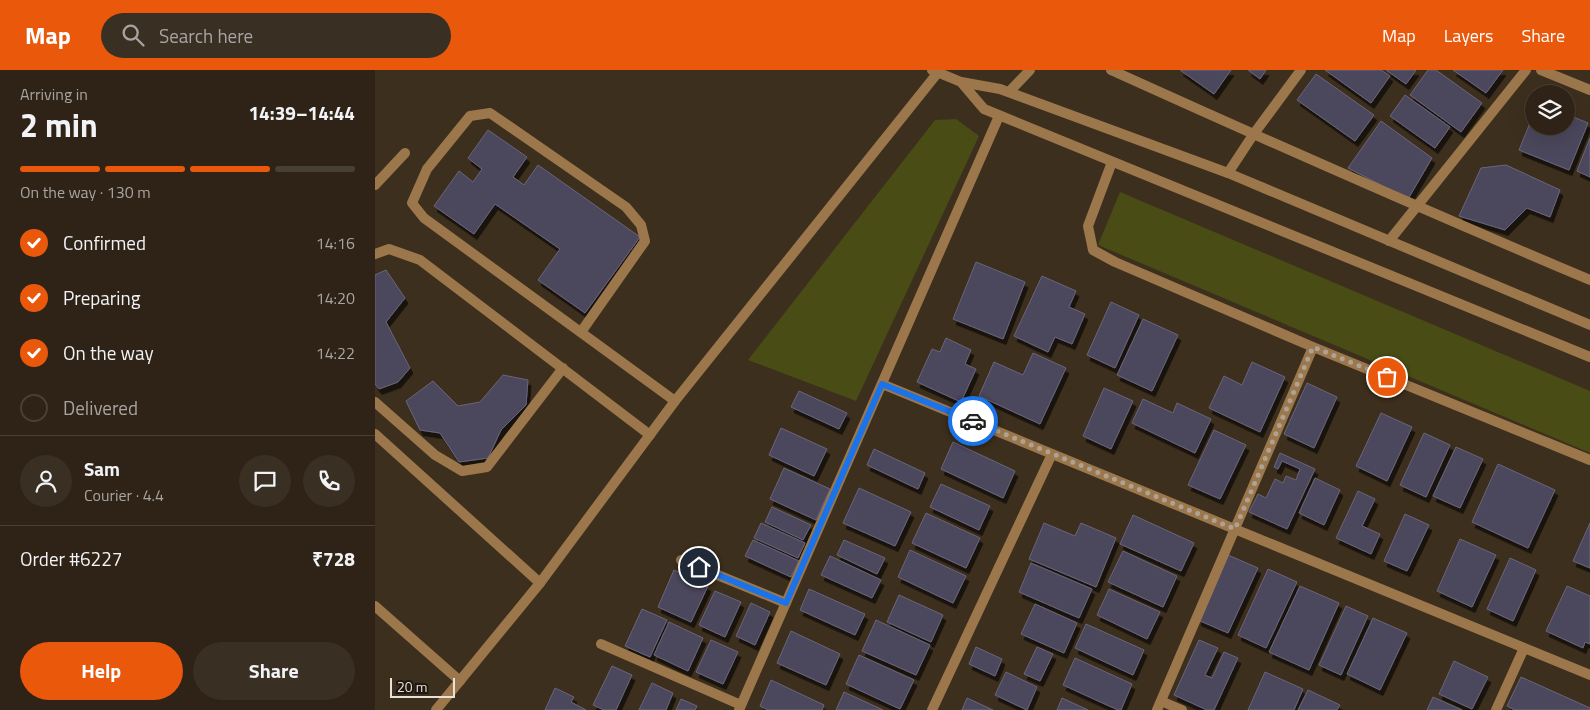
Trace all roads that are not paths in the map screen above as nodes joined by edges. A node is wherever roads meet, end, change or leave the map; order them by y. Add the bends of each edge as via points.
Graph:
1 (1030, 70) edge
2 (1111, 70) edge
3 (1301, 70) edge
4 (1526, 70) edge
5 (1541, 70) edge
6 (937, 71) edge
7 (961, 82) junction
8 (1590, 90) edge
9 (1009, 92) junction
10 (999, 116) junction
11 (1253, 135) junction
12 (405, 153) dead end
13 (1112, 162) junction
14 (1228, 173) junction
15 (375, 185) edge
16 (1417, 207) junction
17 (1389, 241) junction
18 (375, 254) edge
19 (1590, 280) edge
20 (1590, 325) edge
21 (581, 332) junction
22 (1313, 347) junction
23 (1590, 357) edge
24 (563, 368) junction
25 (882, 384) junction
26 (675, 401) junction
27 (375, 402) edge
28 (375, 434) edge
29 (650, 434) junction
30 (1052, 454) junction
31 (1590, 460) edge
32 (1235, 529) junction
33 (681, 560) dead end
34 (540, 583) junction
35 (786, 603) junction
36 (375, 606) edge
37 (601, 644) dead end
38 (1524, 648) junction
39 (1590, 675) edge
40 (460, 681) junction
41 (1159, 706) edge
42 (740, 707) edge
43 (437, 710) edge
44 (932, 710) edge
45 (1182, 710) edge
46 (1496, 710) edge

1 - 9 street
2 - 11 street
3 - 11 street
4 - 16 street
5 - 8 street
6 - 7 street
6 - 26 street
7 - 9 street
7 - 10 street via 985,109
9 - 14 street
10 - 13 street
10 - 25 street
11 - 14 street
11 - 16 street
12 - 15 street
13 - 22 street via 1088,226 1093,250
13 - 23 street
14 - 17 street
16 - 17 street
16 - 19 street
17 - 20 street
18 - 24 street via 389,249 420,260
21 - 21 street via 645,241 641,226 626,207 490,113 470,116 427,169 413,202 424,218
21 - 26 street
22 - 31 street
22 - 32 street
24 - 27 street via 487,467 462,471 435,455
24 - 29 street
25 - 30 street
25 - 35 street
26 - 29 street
28 - 34 street
29 - 34 street
30 - 32 street
30 - 44 street
32 - 38 street
32 - 41 street
33 - 35 street
34 - 40 street
35 - 42 street
36 - 40 street
37 - 42 street
38 - 39 street
38 - 46 street
40 - 43 street
41 - 45 street

